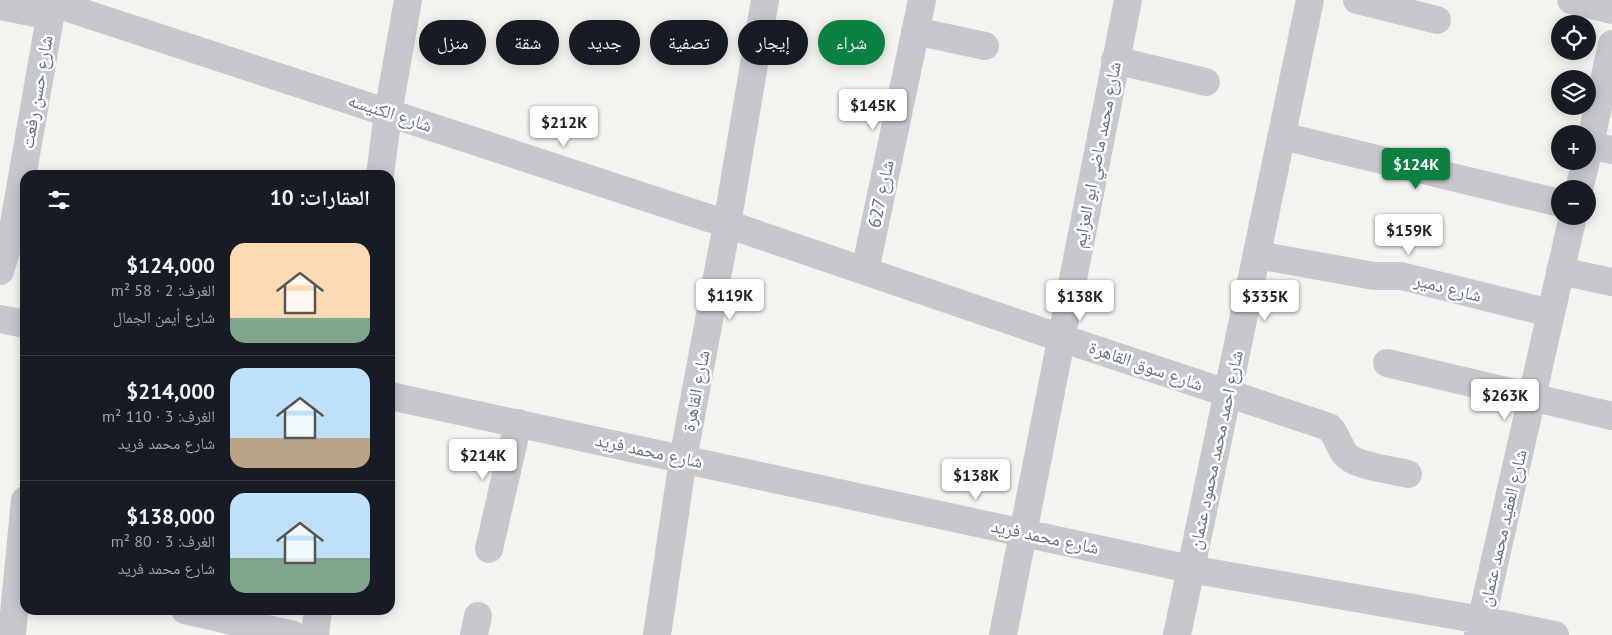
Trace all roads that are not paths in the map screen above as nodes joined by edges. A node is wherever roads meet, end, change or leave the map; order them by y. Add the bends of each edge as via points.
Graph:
1 (408, 0) edge
2 (765, 0) edge
3 (922, 0) edge
4 (1128, 0) edge
5 (1310, 0) edge
6 (1357, 0) edge
7 (1571, 0) edge
8 (0, 6) edge
9 (52, 6) edge
10 (1612, 10) edge
11 (1437, 20) dead end
12 (915, 31) junction
13 (1612, 44) edge
14 (984, 46) dead end
15 (1115, 60) junction
16 (1206, 82) dead end
17 (388, 113) junction
18 (1282, 136) junction
19 (1596, 140) edge
20 (381, 170) edge
21 (1551, 201) edge
22 (727, 224) junction
23 (1571, 225) edge
24 (6, 228) edge
25 (1257, 255) junction
26 (0, 271) edge
27 (866, 271) junction
28 (1560, 271) junction
29 (1612, 282) edge
30 (1550, 314) junction
31 (0, 319) edge
32 (20, 323) edge
33 (1061, 338) junction
34 (1387, 363) dead end
35 (1228, 394) junction
36 (395, 397) edge
37 (1533, 397) junction
38 (1612, 416) edge
39 (518, 423) junction
40 (683, 459) junction
41 (1408, 474) dead end
42 (1023, 533) junction
43 (489, 549) dead end
44 (1190, 569) junction
45 (20, 585) edge
46 (207, 615) edge
47 (317, 615) edge
48 (1480, 628) edge
49 (12, 635) edge
50 (293, 635) edge
51 (315, 635) edge
52 (657, 635) edge
53 (1003, 635) edge
54 (1177, 635) edge
55 (1555, 635) edge

1 - 17 street
2 - 22 street, شارع القاهرة
3 - 12 street, شارع 627
4 - 15 street, شارع محمد ماضي ابو العزايم
5 - 18 street, شارع احمد محمد محمود عثمان
6 - 11 street
7 - 10 street
8 - 9 street, شارع الكنيسه
9 - 17 street, شارع الكنيسه
9 - 24 street, شارع حسن رفعت
12 - 14 street
12 - 27 street, شارع 627
13 - 19 street
15 - 16 street
15 - 33 street, شارع محمد ماضي ابو العزايم
17 - 20 street
17 - 22 street, شارع الكنيسه
18 - 21 street
18 - 25 street, شارع احمد محمد محمود عثمان
22 - 27 street, شارع سوق القاهرة
22 - 40 street, شارع القاهرة
23 - 28 street, شارع العقيد محمد عثمان
24 - 26 street, شارع حسن رفعت
25 - 30 street, شارع دمير via 1374,276 1402,276
25 - 35 street, شارع احمد محمد محمود عثمان
27 - 33 street, شارع سوق القاهرة
28 - 29 street
28 - 30 street, شارع العقيد محمد عثمان
30 - 37 street, شارع العقيد محمد عثمان
31 - 32 street
33 - 35 street, شارع سوق القاهرة
33 - 42 street, شارع محمد ماضي ابو العزايم
34 - 37 street
35 - 41 street, شارع سوق القاهرة via 1329,427 1352,460
35 - 44 street, شارع احمد محمد محمود عثمان
36 - 39 street, شارع محمد فريد
37 - 38 street
37 - 48 street, شارع العقيد محمد عثمان
39 - 40 street, شارع محمد فريد
39 - 43 street
40 - 42 street, شارع محمد فريد
40 - 52 street, شارع القاهرة
42 - 44 street, شارع محمد فريد
42 - 53 street, شارع محمد ماضي ابو العزايم
44 - 48 street, شارع محمد فريد
44 - 54 street, شارع احمد محمد محمود عثمان
45 - 49 street
46 - 50 street
47 - 51 street
48 - 55 street, شارع محمد فريد

